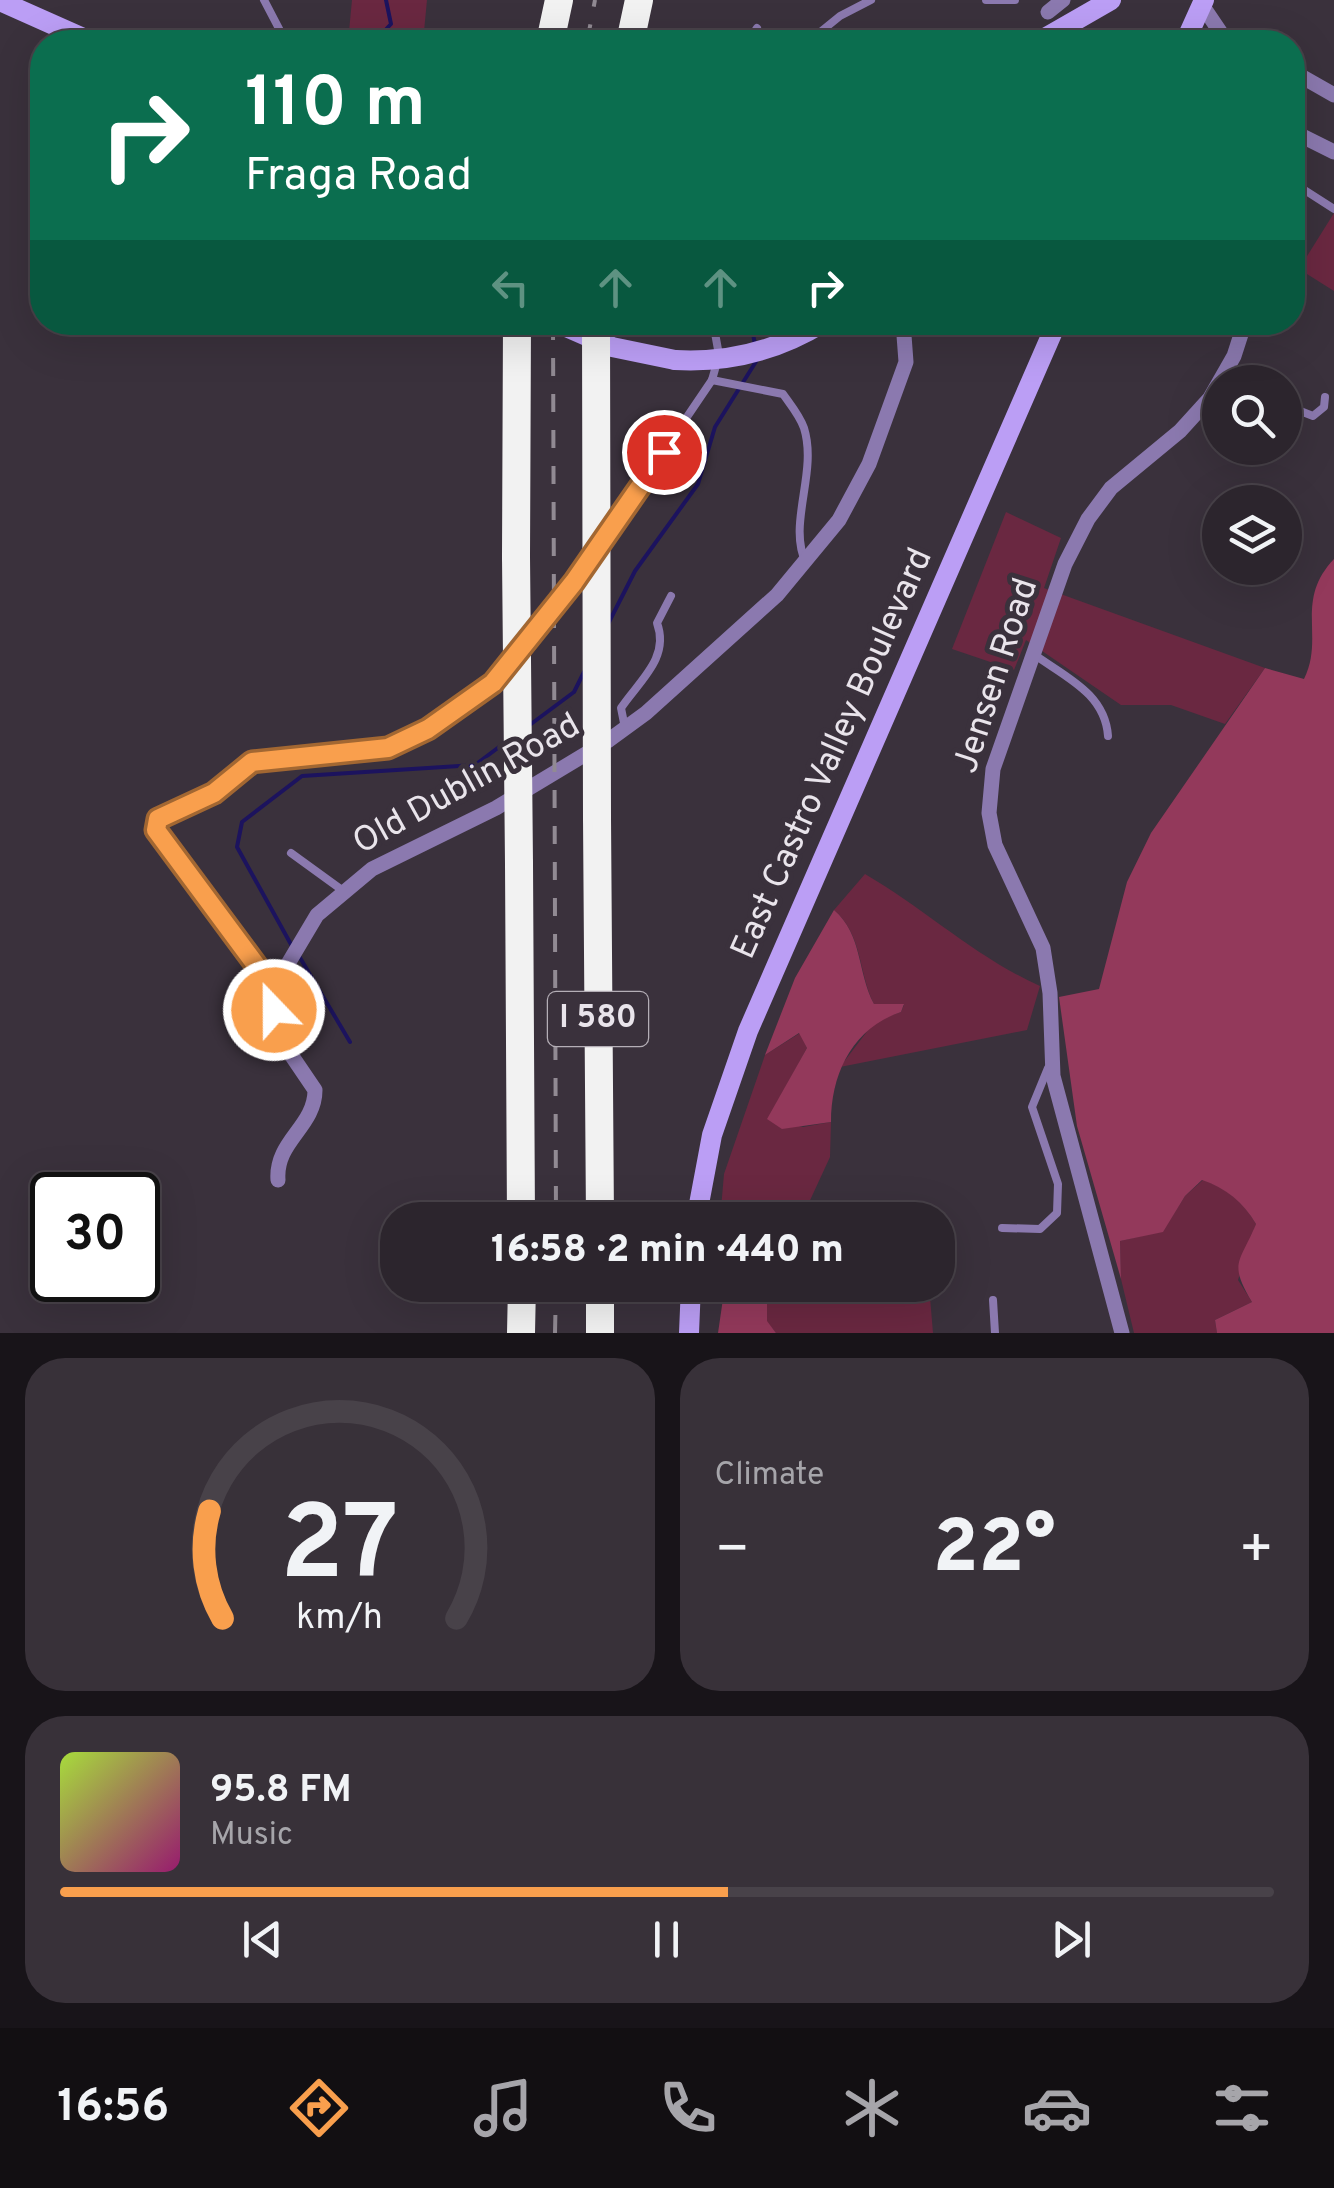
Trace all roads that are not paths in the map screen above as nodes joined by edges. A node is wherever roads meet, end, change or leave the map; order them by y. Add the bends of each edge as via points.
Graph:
1 (264, 0) edge
2 (559, 0) edge
3 (639, 0) edge
4 (871, 0) edge
5 (986, 0) edge
6 (1015, 0) edge
7 (1063, 0) edge
8 (1111, 0) edge
9 (0, 1) edge
10 (1199, 2) edge
11 (1048, 12) dead end
12 (65, 30) edge
13 (280, 30) edge
14 (553, 30) edge
15 (633, 30) edge
16 (823, 30) edge
17 (1059, 30) edge
18 (1188, 30) edge
19 (1219, 30) edge
20 (1305, 78) edge
21 (1334, 95) edge
22 (1305, 138) edge
23 (1334, 152) edge
24 (1305, 190) edge
25 (1334, 209) edge
26 (517, 335) edge
27 (585, 335) edge
28 (596, 335) edge
29 (715, 335) edge
30 (793, 335) edge
31 (904, 335) edge
32 (1052, 335) edge
33 (1240, 335) edge
34 (1228, 365) edge
35 (712, 380) junction
36 (1324, 397) dead end
37 (1202, 404) edge
38 (1302, 412) edge
39 (806, 564) junction
40 (671, 596) dead end
41 (1032, 653) junction
42 (625, 728) junction
43 (1108, 736) dead end
44 (292, 853) dead end
45 (342, 890) junction
46 (273, 988) junction
47 (1052, 1059) junction
48 (278, 1180) dead end
49 (522, 1202) edge
50 (600, 1202) edge
51 (699, 1202) edge
52 (1002, 1228) dead end
53 (994, 1300) dead end
54 (522, 1302) edge
55 (600, 1302) edge
56 (691, 1302) edge
57 (521, 1333) edge
58 (600, 1333) edge
59 (690, 1333) edge
60 (994, 1333) edge
61 (1122, 1333) edge

1 - 13 lane
2 - 14 highway
3 - 15 highway
4 - 16 lane
5 - 6 lane
7 - 11 street
8 - 17 main road
9 - 12 main road
10 - 18 main road
10 - 19 street
20 - 21 street
22 - 23 street
24 - 25 lane
26 - 49 highway, I 580, bridge
27 - 30 main road, bridge via 676,360 747,354
28 - 50 highway, I 580, bridge
29 - 35 lane
31 - 39 street, Old Dublin Road via 906,362 882,432 840,520
32 - 51 main road, East Castro Valley Boulevard via 748,1030 712,1134
33 - 34 street, Jensen Road
35 - 39 lane via 783,394 804,428 807,484 797,546
35 - 46 lane via 628,508 493,683 388,748 252,762 214,793 158,819 156,830
36 - 38 lane via 1324,407 1313,416
37 - 41 street, Jensen Road via 1111,488 1088,520
39 - 42 street, Old Dublin Road
40 - 42 lane via 658,624 663,639 653,668 621,708
41 - 43 lane via 1098,700
41 - 47 street, Jensen Road via 993,770 988,812 995,846 1043,948
42 - 45 street, Old Dublin Road via 571,766
44 - 45 lane
45 - 46 street, Old Dublin Road
46 - 48 street via 279,1037 315,1090 308,1119 282,1153
47 - 52 lane via 1032,1108 1058,1184 1057,1213 1040,1229
47 - 61 street, Jensen Road
53 - 60 lane
54 - 57 highway
55 - 58 highway
56 - 59 main road

